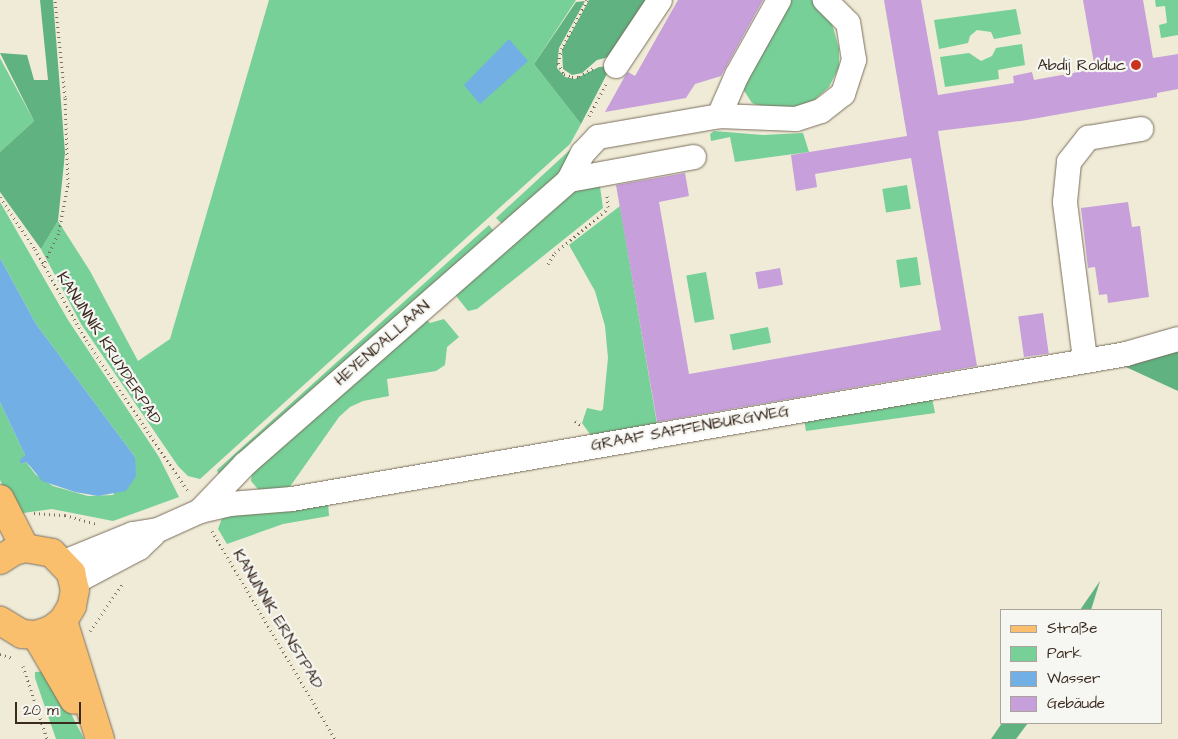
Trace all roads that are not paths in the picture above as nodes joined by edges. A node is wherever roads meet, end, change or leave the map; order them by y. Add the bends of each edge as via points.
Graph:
1 (660, 0) edge
2 (779, 0) edge
3 (825, 0) edge
4 (844, 0) edge
5 (848, 23) junction
6 (607, 65) road end
7 (719, 116) junction
8 (1141, 129) dead end
9 (694, 157) dead end
10 (570, 180) junction
11 (1178, 339) edge
12 (1085, 359) junction
13 (200, 511) junction
14 (7, 537) edge
15 (69, 573) junction
16 (0, 621) edge
17 (54, 639) junction
18 (100, 739) edge

1 - 6 street
2 - 7 street via 737,75
3 - 5 street
4 - 5 street
5 - 7 street via 853,67 843,94 832,105 814,115 786,120
7 - 10 street, HEYENDALLAAN via 598,137 583,153
8 - 12 street via 1088,138 1069,162 1065,202
9 - 10 street
10 - 13 street, HEYENDALLAAN via 245,464
11 - 12 street, GRAAF SAFFENBURGWEG via 1126,354
12 - 13 street, GRAAF SAFFENBURGWEG
13 - 15 street, GRAAF SAFFENBURGWEG via 158,530 139,548
14 - 15 main road via 46,551
15 - 17 main road via 72,606
16 - 17 main road via 9,629
17 - 18 main road

